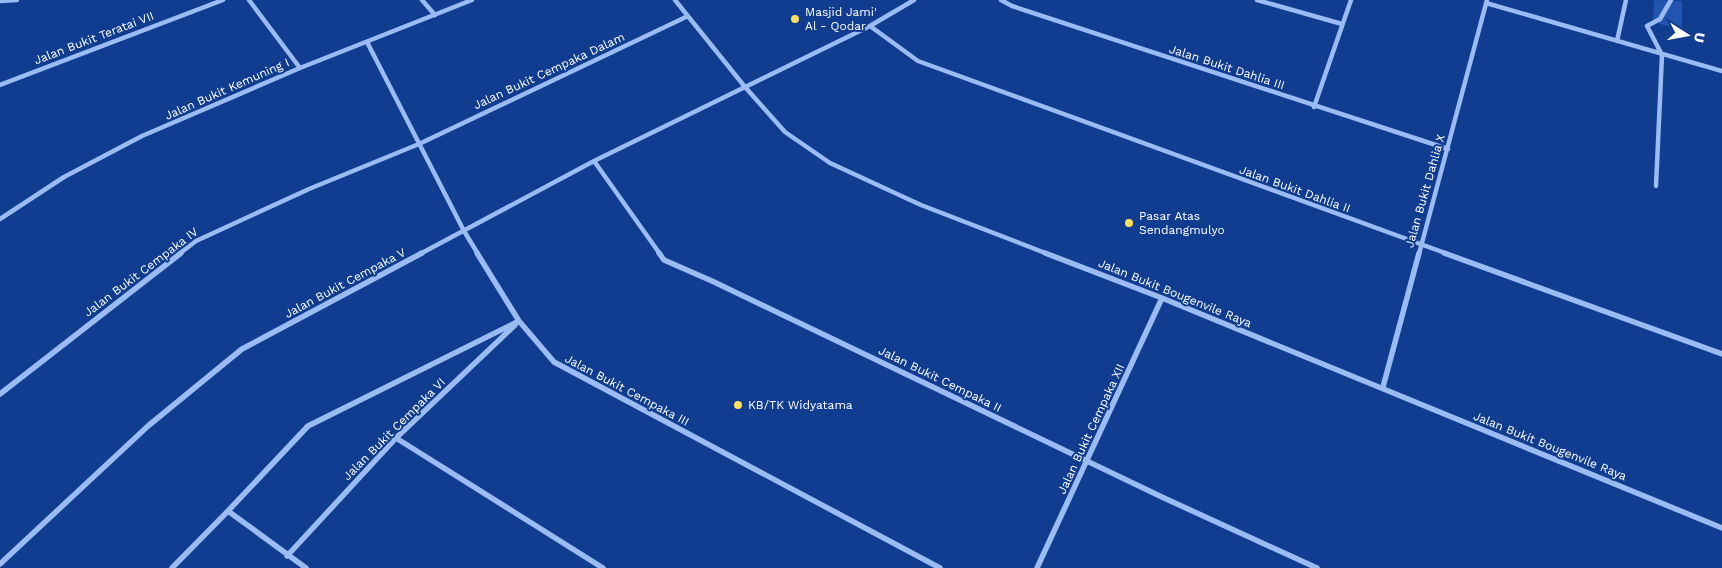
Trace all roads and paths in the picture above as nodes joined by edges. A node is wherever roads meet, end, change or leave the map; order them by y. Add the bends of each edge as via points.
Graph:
1 (17, 0) edge
2 (223, 0) edge
3 (248, 0) edge
4 (422, 0) edge
5 (472, 0) edge
6 (675, 0) edge
7 (914, 0) edge
8 (1001, 0) edge
9 (1257, 0) edge
10 (1351, 0) edge
11 (1626, 0) edge
12 (1672, 0) edge
13 (0, 1) edge
14 (1487, 1) edge
15 (435, 15) junction
16 (688, 16) junction
17 (1342, 24) junction
18 (870, 26) junction
19 (1617, 41) junction
20 (367, 42) junction
21 (1662, 55) junction
22 (300, 68) junction
23 (1722, 71) edge
24 (0, 85) edge
25 (745, 87) junction
26 (1314, 106) junction
27 (419, 144) junction
28 (1448, 149) junction
29 (594, 161) junction
30 (1656, 186) dead end
31 (0, 219) edge
32 (464, 231) junction
33 (1420, 245) junction
34 (1162, 298) junction
35 (519, 321) junction
36 (1722, 354) edge
37 (1383, 387) junction
38 (0, 394) edge
39 (396, 438) junction
40 (1087, 461) junction
41 (228, 511) junction
42 (1722, 528) edge
43 (288, 556) junction
44 (0, 564) edge
45 (172, 568) edge
46 (306, 568) edge
47 (603, 568) edge
48 (940, 568) edge
49 (1037, 568) edge
50 (1317, 568) edge

1 - 13 street
2 - 24 street, Jalan Bukit Teratai VII
3 - 22 street
4 - 15 street
5 - 15 street, Jalan Bukit Kemuning I
6 - 16 street, Jalan Bukit Bougenvile Raya
7 - 18 street, Jalan Bukit Cempaka V
8 - 26 street, Jalan Bukit Dahlia III
9 - 17 street
10 - 17 street
11 - 19 street
12 - 21 street via 1660,19 1647,26
14 - 19 street
14 - 28 street, Jalan Bukit Dahlia X
15 - 20 street, Jalan Bukit Kemuning I
16 - 25 street, Jalan Bukit Bougenvile Raya
16 - 27 street, Jalan Bukit Cempaka Dalam
17 - 26 street
18 - 25 street, Jalan Bukit Cempaka V
18 - 33 street, Jalan Bukit Dahlia II via 918,61
19 - 21 street
20 - 22 street, Jalan Bukit Kemuning I
20 - 27 street, Jalan Bukit Cempaka III
21 - 23 street
21 - 30 street
22 - 31 street, Jalan Bukit Kemuning I via 97,158
25 - 29 street, Jalan Bukit Cempaka V
25 - 34 street, Jalan Bukit Bougenvile Raya via 785,132 830,163 921,205
26 - 28 street, Jalan Bukit Dahlia III
27 - 32 street, Jalan Bukit Cempaka III
27 - 38 street, Jalan Bukit Cempaka IV via 196,241
28 - 33 street, Jalan Bukit Dahlia X
29 - 32 street, Jalan Bukit Cempaka V
29 - 40 street, Jalan Bukit Cempaka II via 664,260
32 - 35 street, Jalan Bukit Cempaka III
32 - 44 street, Jalan Bukit Cempaka V via 242,349 152,424
33 - 36 street, Jalan Bukit Dahlia II
33 - 37 street, Jalan Bukit Dahlia X
34 - 37 street, Jalan Bukit Bougenvile Raya
34 - 40 street, Jalan Bukit Cempaka XII
35 - 39 street, Jalan Bukit Cempaka VI
35 - 41 street via 308,426
35 - 48 street, Jalan Bukit Cempaka III via 554,362
37 - 42 street, Jalan Bukit Bougenvile Raya
39 - 43 street, Jalan Bukit Cempaka VI
39 - 47 street
40 - 49 street, Jalan Bukit Cempaka XII
40 - 50 street, Jalan Bukit Cempaka II
41 - 43 street
41 - 45 street
43 - 46 street

